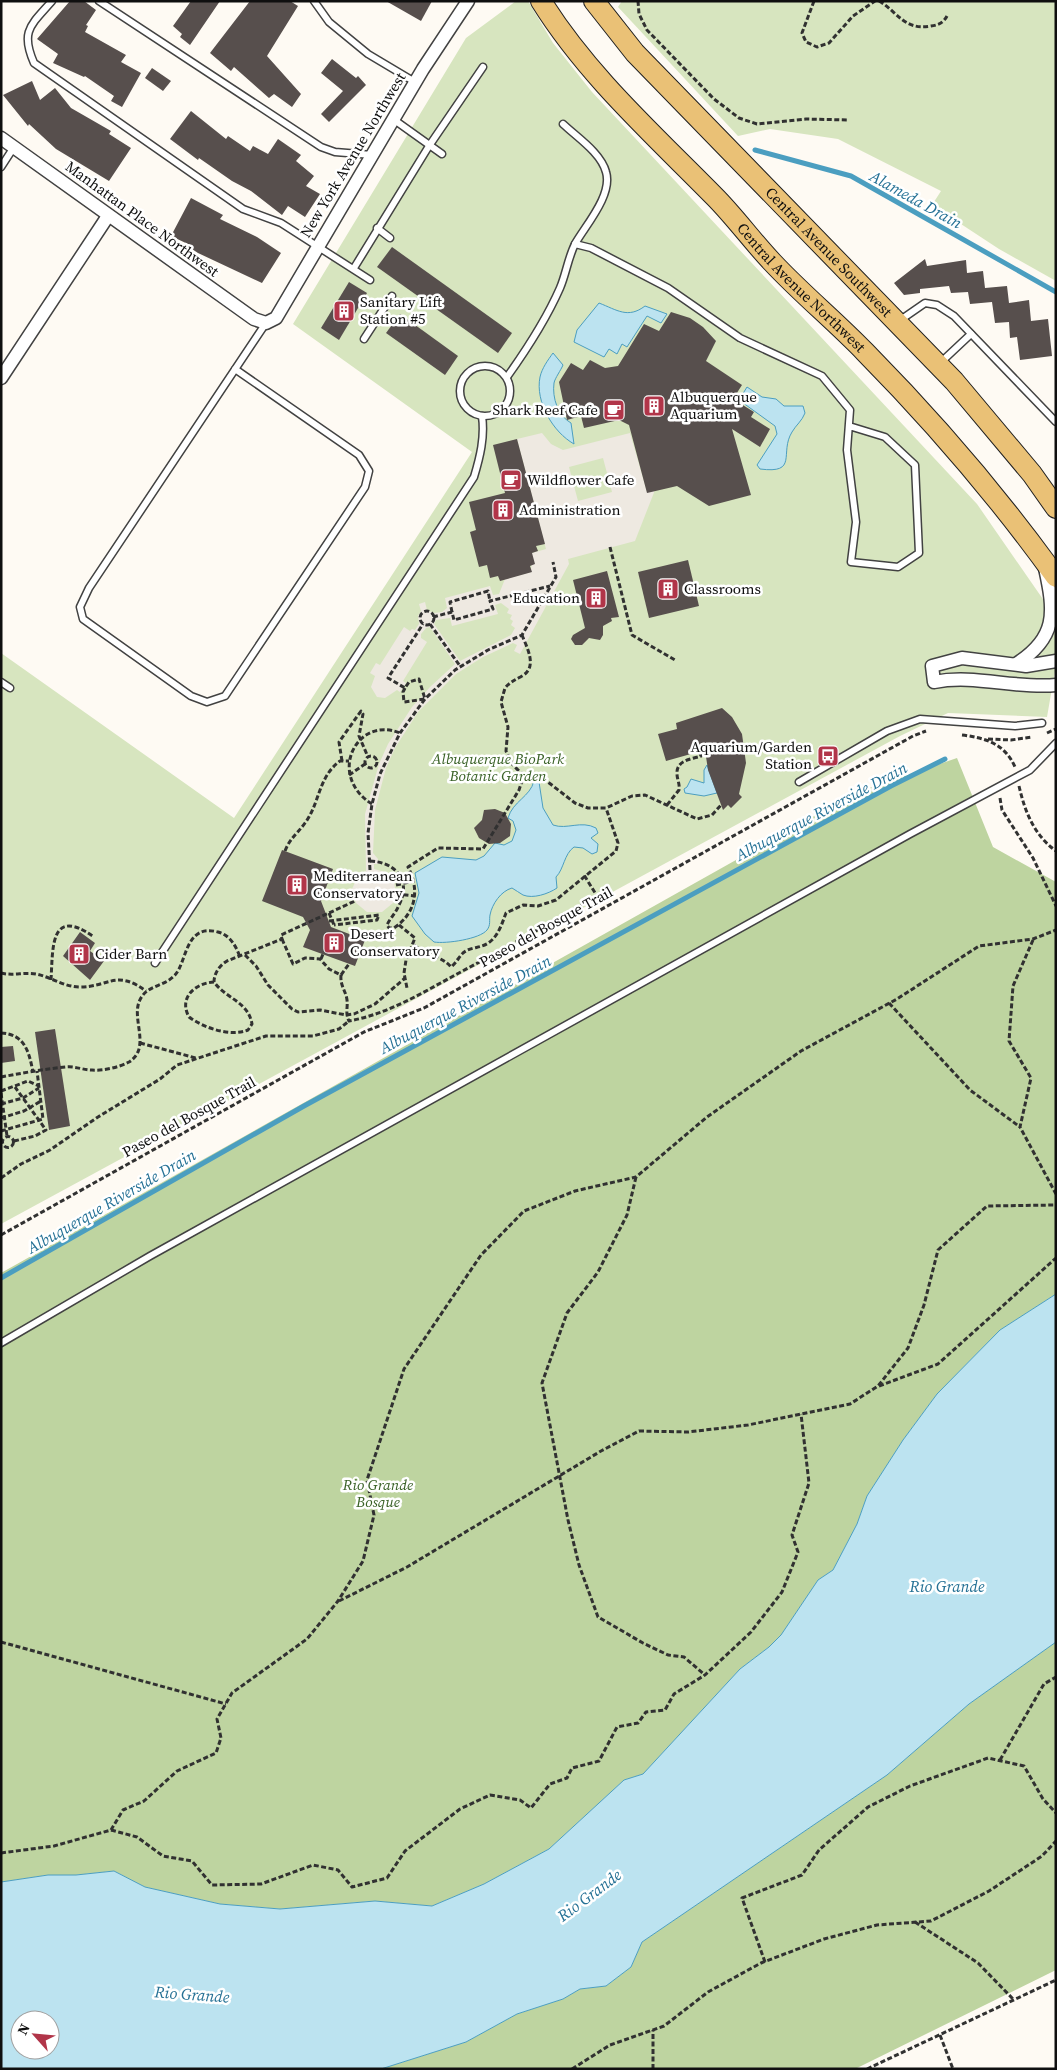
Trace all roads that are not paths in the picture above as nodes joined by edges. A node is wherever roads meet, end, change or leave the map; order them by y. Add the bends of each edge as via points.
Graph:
1 (52, 1) edge
2 (99, 1) edge
3 (314, 1) edge
4 (468, 1) edge
5 (541, 1) edge
6 (594, 1) edge
7 (483, 67) dead end
8 (415, 82) junction
9 (393, 119) junction
10 (563, 124) dead end
11 (1, 138) edge
12 (429, 146) junction
13 (14, 147) junction
14 (442, 154) dead end
15 (372, 155) junction
16 (1, 166) edge
17 (108, 216) junction
18 (378, 228) junction
19 (390, 238) dead end
20 (575, 244) junction
21 (318, 246) junction
22 (354, 268) junction
23 (370, 280) dead end
24 (392, 296) dead end
25 (266, 322) junction
26 (898, 322) junction
27 (971, 334) junction
28 (364, 340) dead end
29 (939, 364) junction
30 (235, 369) junction
31 (507, 377) junction
32 (1, 378) edge
33 (482, 416) junction
34 (1056, 422) edge
35 (849, 426) junction
36 (1056, 508) edge
37 (1042, 558) junction
38 (1056, 577) edge
39 (1056, 661) edge
40 (1016, 664) junction
41 (1, 682) edge
42 (1056, 685) edge
43 (10, 688) dead end
44 (1042, 723) dead end
45 (1056, 743) edge
46 (799, 782) dead end
47 (155, 963) dead end
48 (1, 1343) edge

1 - 21 lane via 26,36 34,62 243,210 281,223
2 - 15 lane via 321,147 335,152
3 - 8 lane via 329,22 368,54
4 - 8 street, New York Avenue Northwest
5 - 37 main road, Central Avenue Northwest via 573,47 613,94 963,456
6 - 26 main road, Central Avenue Southwest via 635,53
7 - 12 lane
8 - 9 street, New York Avenue Northwest
9 - 12 lane
9 - 15 street, New York Avenue Northwest
10 - 20 lane via 600,159 607,174 606,189
11 - 13 street, Manhattan Place Northwest
12 - 14 lane
12 - 18 lane
13 - 16 lane
13 - 17 street, Manhattan Place Northwest
15 - 21 street, New York Avenue Northwest
17 - 25 street, Manhattan Place Northwest via 254,319
17 - 32 street
18 - 19 lane
18 - 22 lane
20 - 31 lane via 560,287 533,341
20 - 35 lane via 591,248 668,288 740,338 822,376 850,410
21 - 22 lane
21 - 25 street, New York Avenue Northwest via 276,318
22 - 23 lane
24 - 28 lane
25 - 30 lane
26 - 27 lane via 925,303 937,305 954,316
26 - 29 main road, Central Avenue Southwest
27 - 29 lane
27 - 34 lane
29 - 36 main road, Central Avenue Southwest via 1032,474
30 - 30 lane via 359,455 369,471 365,487 225,696 207,702 191,696 82,619 80,607 89,588
31 - 33 lane via 510,396 506,404 496,414
31 - 33 lane via 496,367 484,365 469,371 463,378 460,395 463,403 473,413
33 - 47 lane via 481,454 474,478
35 - 35 lane via 847,450 856,522 852,562 898,567 919,553 915,465 885,436
37 - 38 main road, Central Avenue Northwest
37 - 40 street via 1055,612 1053,625 1042,645
39 - 40 street via 1026,666
40 - 42 street via 962,658 932,666 934,682 954,678 1026,687
41 - 43 lane
44 - 46 lane via 1015,726 920,719 887,731
45 - 48 lane via 1030,770 150,1256

